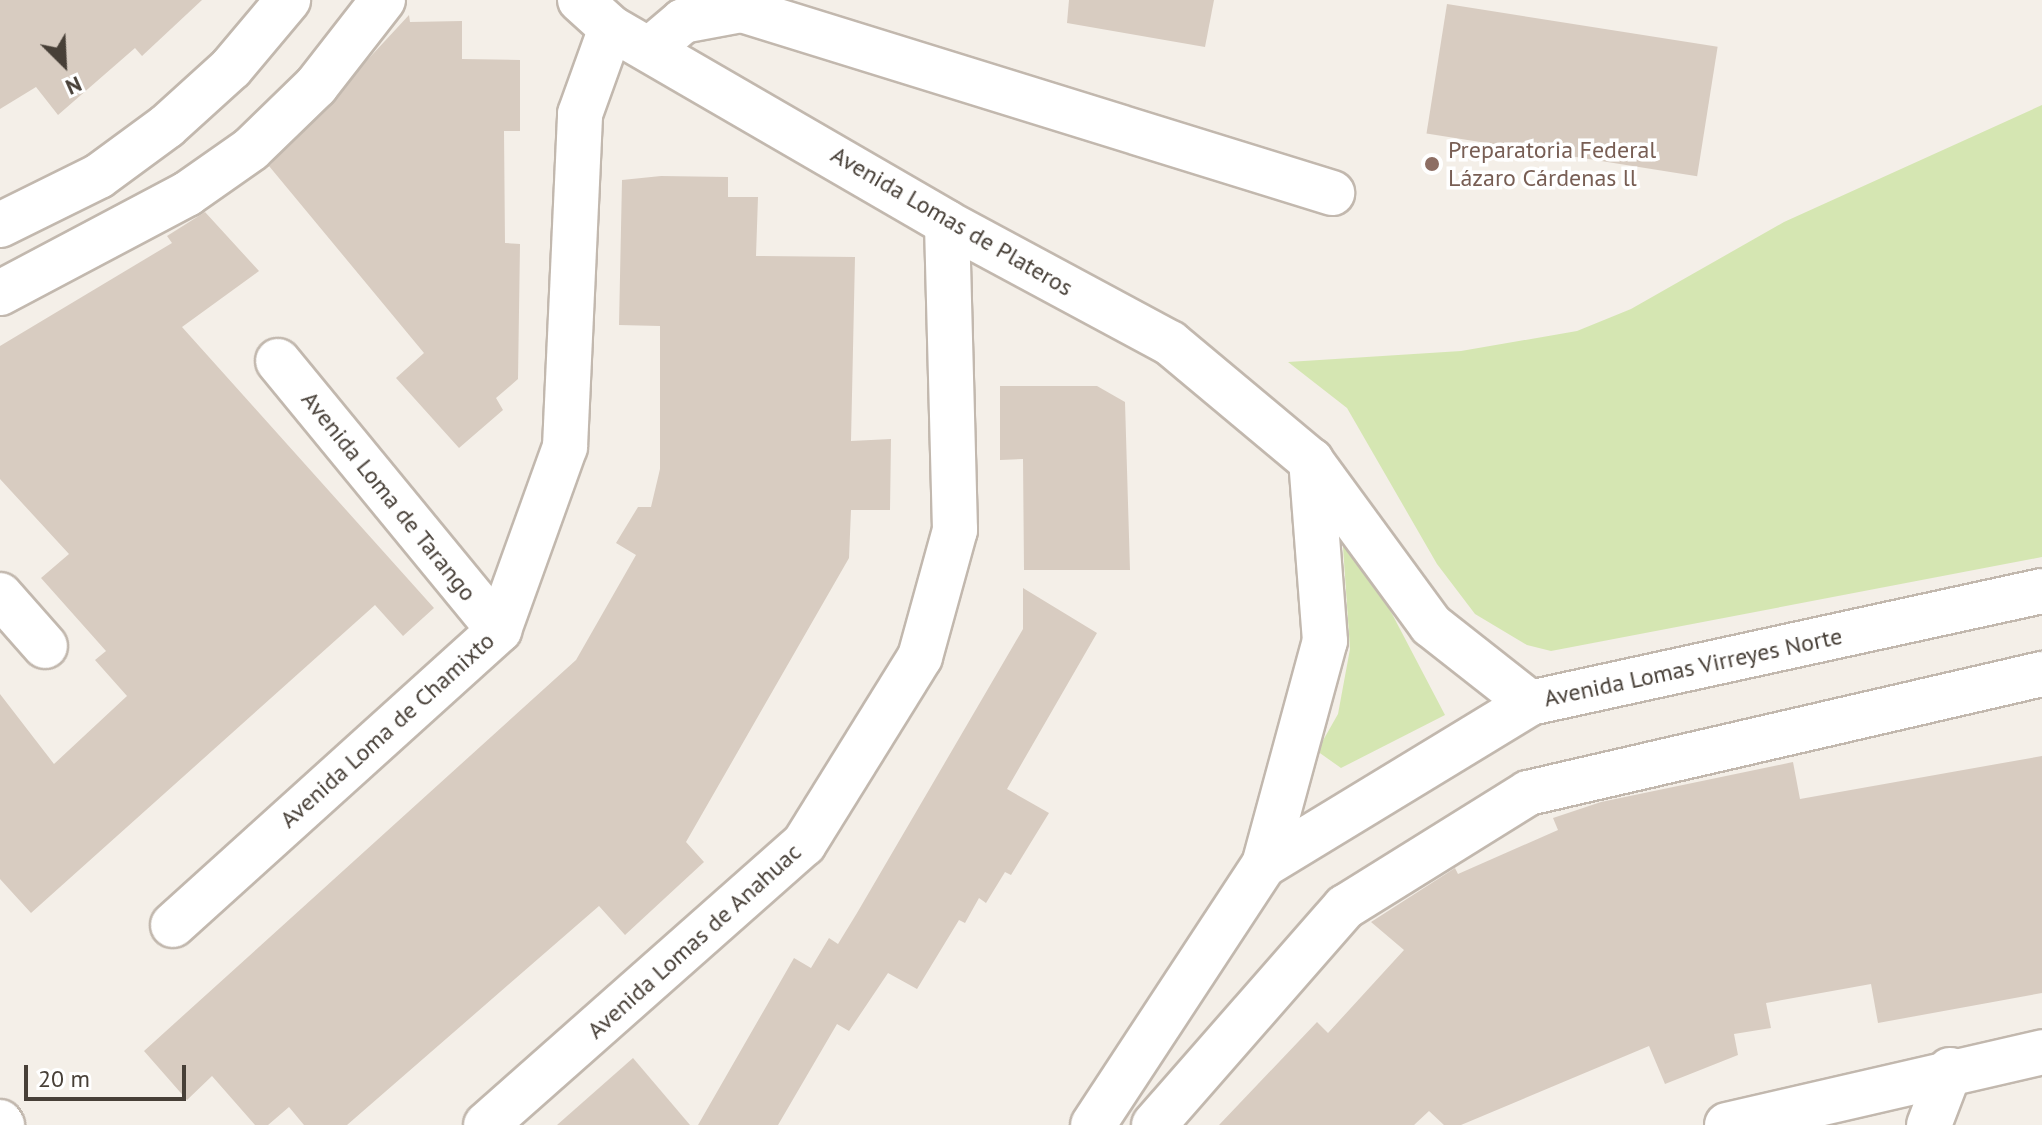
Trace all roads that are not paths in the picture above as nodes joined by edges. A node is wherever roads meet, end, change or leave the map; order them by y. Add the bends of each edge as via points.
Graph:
1 (288, 0) edge
2 (383, 0) edge
3 (596, 14) edge
4 (650, 49) junction
5 (1332, 193) dead end
6 (947, 223) junction
7 (0, 225) edge
8 (0, 293) edge
9 (278, 361) dead end
10 (1311, 461) junction
11 (2042, 591) edge
12 (0, 595) edge
13 (499, 630) junction
14 (45, 646) dead end
15 (2042, 674) edge
16 (1530, 703) junction
17 (1264, 865) junction
18 (173, 925) dead end
19 (2042, 1052) edge
20 (1950, 1070) junction
21 (486, 1125) edge
22 (1093, 1125) edge
23 (1154, 1125) edge
24 (1727, 1125) edge
25 (1929, 1125) edge

1 - 7 street via 231,68 167,126 99,176
2 - 8 street via 316,86 251,149 187,194
3 - 4 street, Avenida Lomas de Plateros
3 - 13 street, Avenida Loma de Chamixto via 580,114 565,447
4 - 5 street via 683,21 742,10
4 - 6 street, Avenida Lomas de Plateros
6 - 10 street, Avenida Lomas de Plateros via 1170,343
6 - 21 street, Avenida Lomas de Anahuac via 955,530 920,657 804,844
9 - 13 street, Avenida Loma de Tarango
10 - 16 street, Avenida Lomas de Plateros via 1431,625
10 - 17 street via 1325,641
11 - 16 street, Avenida Lomas Virreyes Norte
12 - 14 street
13 - 18 street, Avenida Loma de Chamixto
15 - 23 street via 1528,793 1345,907
16 - 17 street, Avenida Lomas Virreyes Norte
17 - 22 street, Avenida Lomas Virreyes Norte
19 - 20 street
20 - 24 street
20 - 25 street

